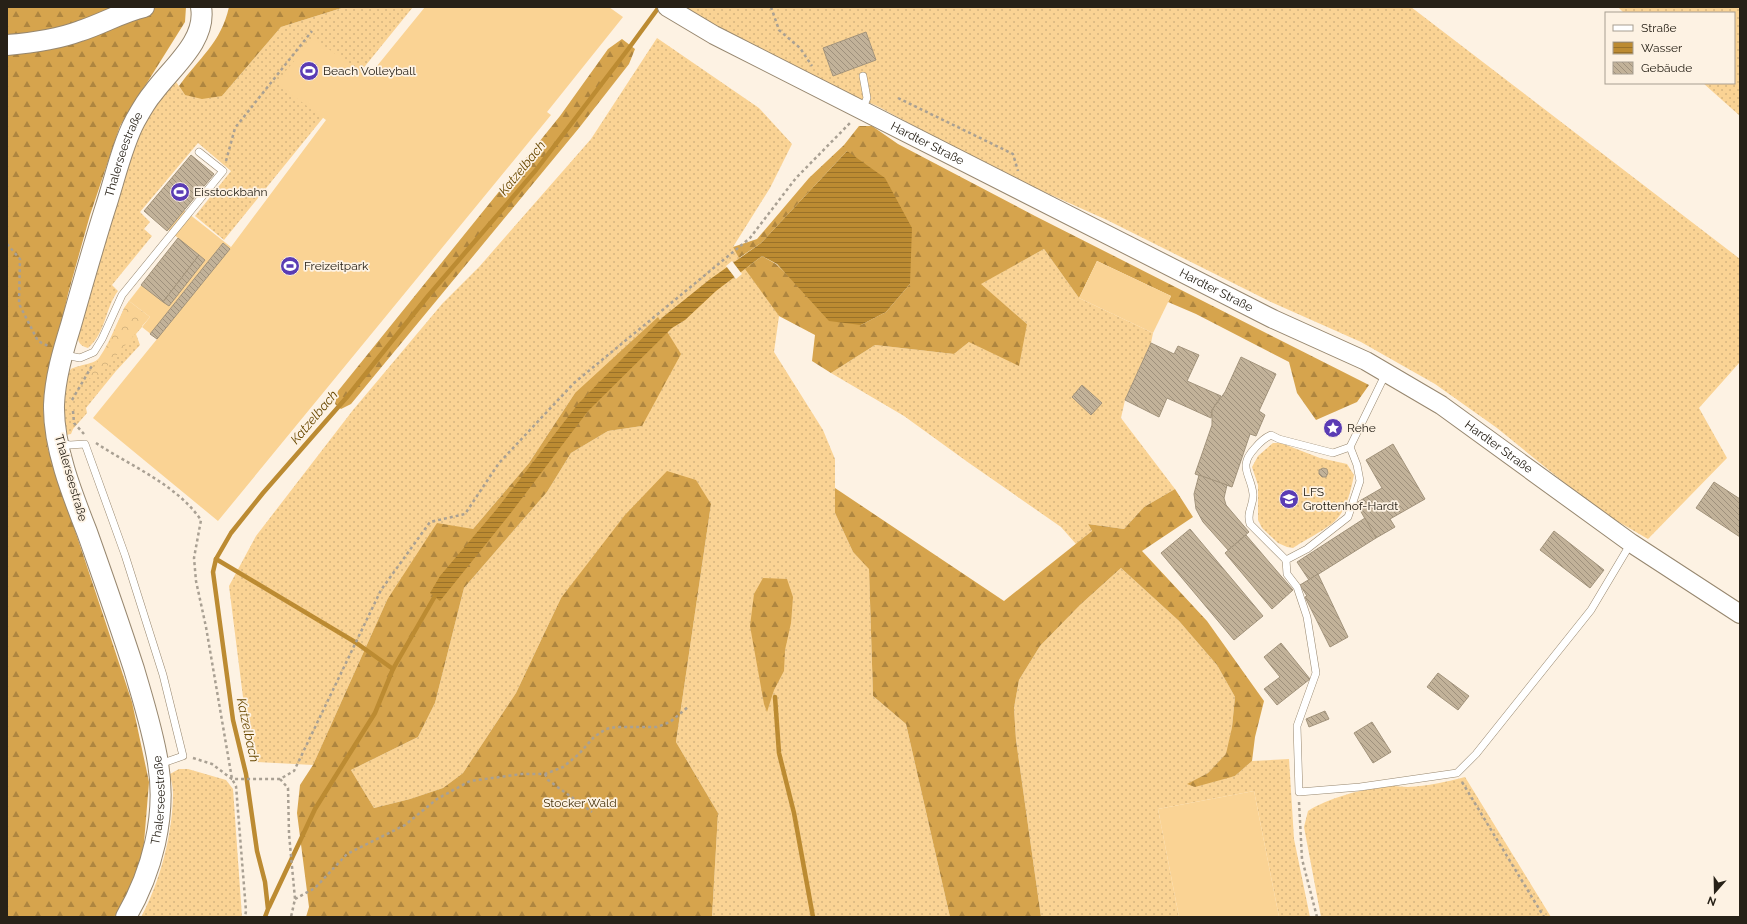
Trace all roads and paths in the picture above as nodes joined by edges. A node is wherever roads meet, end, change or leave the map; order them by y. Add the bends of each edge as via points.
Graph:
1 (144, 7) edge
2 (201, 7) edge
3 (771, 7) edge
4 (671, 9) edge
5 (312, 31) dead end
6 (7, 45) edge
7 (818, 70) dead end
8 (863, 76) dead end
9 (898, 98) dead end
10 (862, 110) junction
11 (199, 152) dead end
12 (222, 171) junction
13 (1013, 186) junction
14 (7, 244) edge
15 (94, 352) junction
16 (62, 354) junction
17 (1386, 373) junction
18 (72, 401) dead end
19 (73, 408) dead end
20 (90, 438) dead end
21 (95, 442) dead end
22 (58, 443) junction
23 (1350, 446) junction
24 (1631, 543) junction
25 (1286, 560) junction
26 (1740, 614) edge
27 (688, 707) dead end
28 (183, 756) junction
29 (158, 765) junction
30 (1457, 773) junction
31 (545, 774) junction
32 (232, 779) junction
33 (280, 779) junction
34 (1299, 792) junction
35 (592, 812) dead end
36 (295, 899) junction
37 (126, 917) edge
38 (245, 917) edge
39 (291, 917) edge
40 (1317, 917) edge
41 (1544, 917) edge

1 - 6 main road via 47,41
2 - 16 main road, Thalerseestraße via 203,16 199,31 190,47 152,94 134,124 86,269
3 - 7 path via 779,30 800,48 812,66
4 - 10 street, Hardter Straße via 714,35
5 - 12 path via 235,128
8 - 10 lane via 867,98
9 - 13 path via 1013,154 1019,170
10 - 13 street, Hardter Straße
10 - 33 path via 796,178 750,238 574,383 499,463 465,514 430,522 381,590 294,771
11 - 12 lane
12 - 15 lane via 122,295
13 - 17 street, Hardter Straße via 1273,319 1366,361
14 - 16 path via 20,259 19,304 38,341
15 - 16 lane via 80,358
15 - 18 path via 95,360
16 - 22 main road, Thalerseestraße via 54,406
17 - 23 lane
17 - 24 street, Hardter Straße via 1441,405
19 - 20 path via 74,423
21 - 32 path via 155,478 192,507 201,520 194,558 196,582
22 - 28 lane via 85,444 125,555 163,675
22 - 29 main road, Thalerseestraße via 76,504 116,610 148,717
23 - 25 lane via 1360,481 1348,517 1307,548
23 - 25 lane via 1333,453 1271,435 1264,438 1247,456 1245,467 1253,494 1247,516 1250,524
24 - 26 street, Hardter Straße
24 - 30 lane via 1591,610 1476,754
25 - 34 lane via 1287,574 1297,586 1307,617 1316,672 1297,726
27 - 31 path via 670,722 657,727 606,729 563,767
28 - 29 lane
28 - 32 path via 212,764
29 - 37 main road, Thalerseestraße via 160,802 156,839 137,899
30 - 34 lane via 1360,787
30 - 41 path
31 - 35 path via 548,780
31 - 36 path via 522,774 470,781 437,799 405,825 347,854 315,888
32 - 33 path
32 - 38 path via 236,786
33 - 36 path via 288,788
34 - 40 path via 1302,860
36 - 39 path

